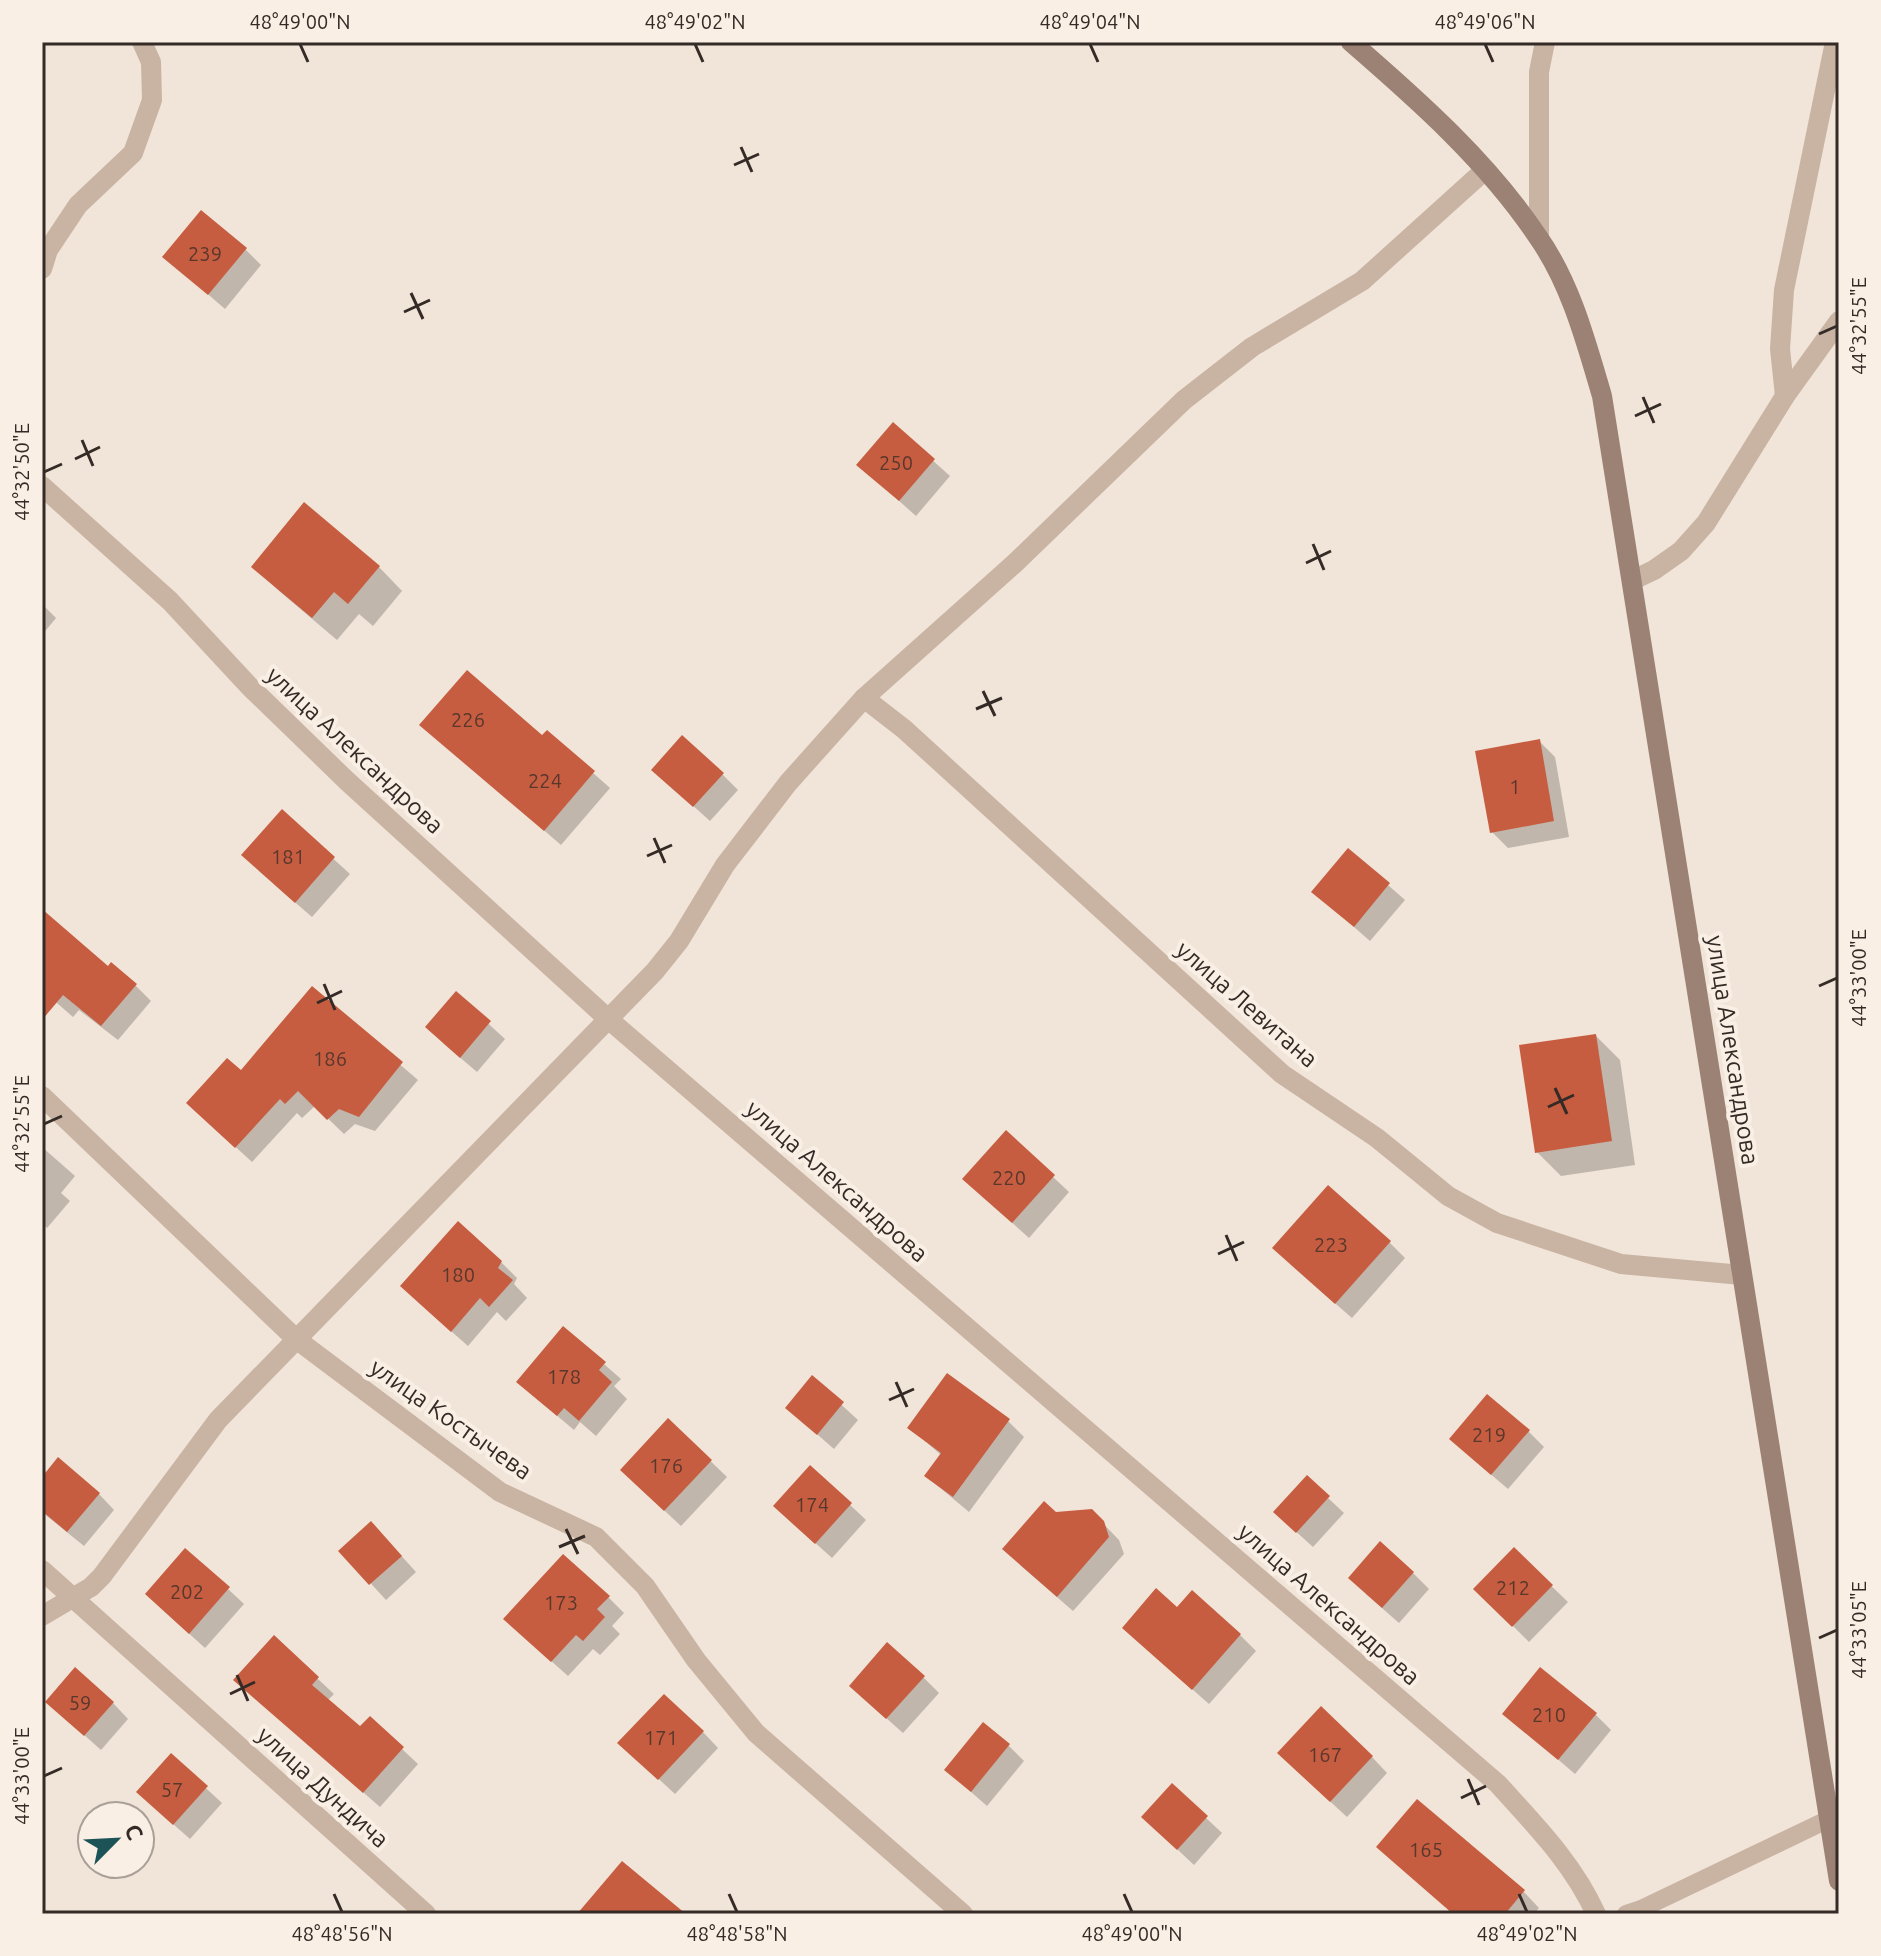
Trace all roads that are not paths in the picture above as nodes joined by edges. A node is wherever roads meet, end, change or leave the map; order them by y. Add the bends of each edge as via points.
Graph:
1 (142, 42) edge
2 (1351, 42) edge
3 (1545, 42) edge
4 (1835, 42) edge
5 (1485, 170) junction
6 (1539, 237) junction
7 (42, 269) edge
8 (1839, 321) edge
9 (1785, 396) junction
10 (42, 486) edge
11 (1633, 580) junction
12 (864, 698) junction
13 (607, 1018) junction
14 (42, 1096) edge
15 (1742, 1275) junction
16 (296, 1339) junction
17 (42, 1570) edge
18 (73, 1597) junction
19 (42, 1616) edge
20 (1829, 1819) junction
21 (1839, 1881) edge
22 (426, 1914) edge
23 (963, 1914) edge
24 (1596, 1914) edge
25 (1626, 1914) edge

1 - 7 street via 151,62 152,100 133,153 78,205 48,250
2 - 5 street, улица Александрова
3 - 6 street via 1539,72
4 - 9 street via 1784,290 1780,349
5 - 6 street, улица Александрова
5 - 12 street via 1362,281 1252,347 1184,400 1014,564
6 - 11 street, улица Александрова via 1584,334 1602,396
8 - 9 street
9 - 11 street via 1706,523 1681,551
10 - 13 street, улица Александрова via 170,601 347,781
11 - 15 street, улица Александрова
12 - 13 street via 725,865 655,971
12 - 15 street, улица Левитана via 1282,1074 1377,1138 1448,1196 1497,1223 1621,1264
13 - 16 street
13 - 24 street, улица Александрова via 1498,1784 1564,1858
14 - 16 street, улица Костычева
15 - 20 street, улица Александрова
16 - 18 street via 218,1420 102,1576
16 - 23 street, улица Костычева via 500,1492 596,1537 645,1586 756,1733
17 - 18 street, улица Дундича
18 - 19 street
18 - 22 street, улица Дундича
20 - 21 street, улица Александрова
20 - 25 lane

